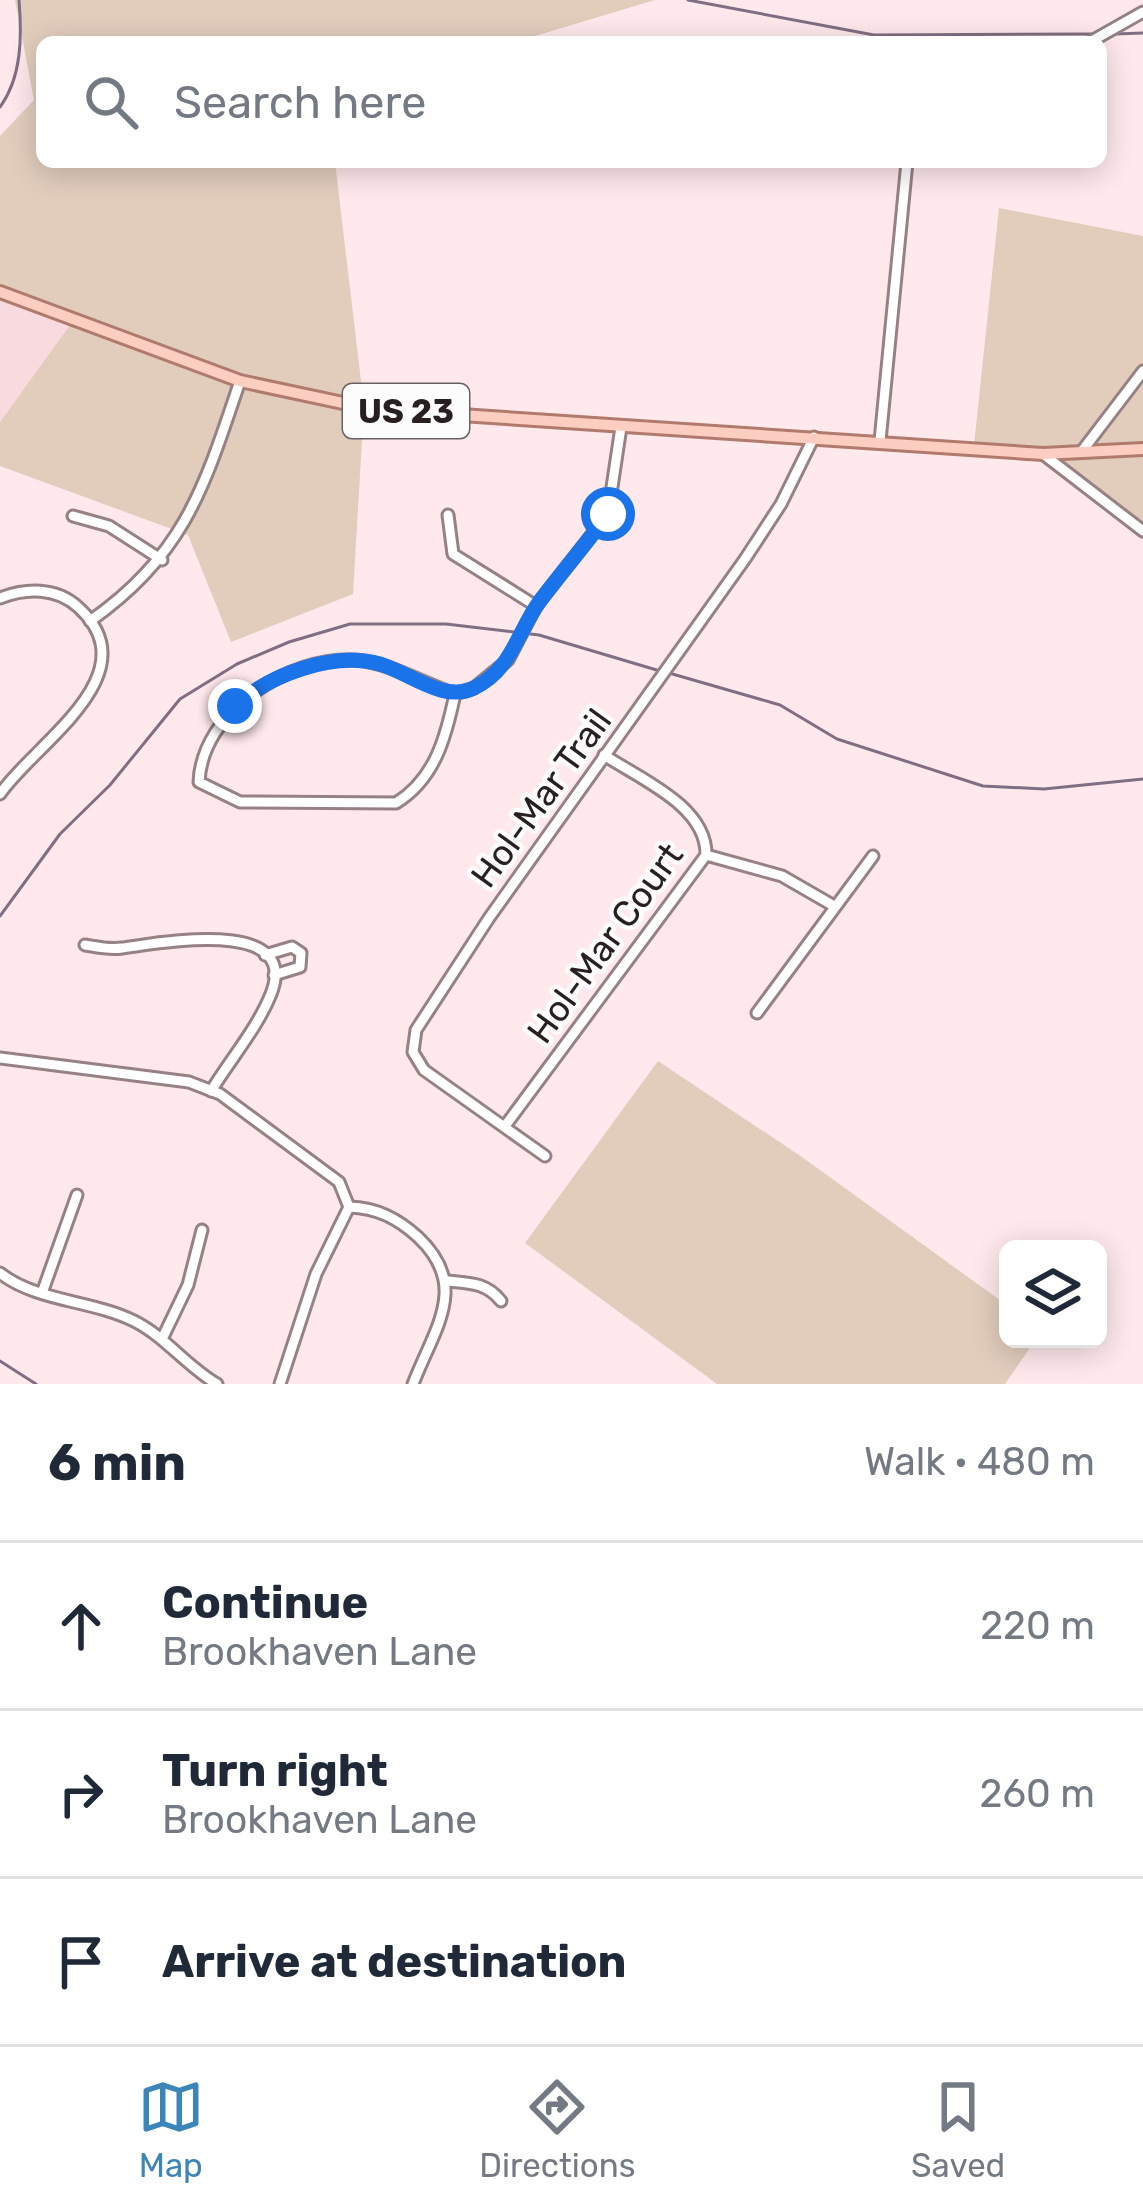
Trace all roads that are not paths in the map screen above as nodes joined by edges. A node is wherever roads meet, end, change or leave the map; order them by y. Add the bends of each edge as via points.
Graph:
1 (1143, 12) edge
2 (1101, 36) edge
3 (907, 168) edge
4 (0, 292) edge
5 (1143, 371) edge
6 (240, 381) junction
7 (621, 427) junction
8 (814, 437) junction
9 (880, 441) junction
10 (1143, 449) edge
11 (1082, 452) junction
12 (1042, 454) junction
13 (448, 515) dead end
14 (73, 516) dead end
15 (1143, 531) edge
16 (162, 560) junction
17 (0, 598) edge
18 (536, 606) junction
19 (90, 621) junction
20 (454, 694) junction
21 (604, 755) junction
22 (0, 794) edge
23 (706, 855) junction
24 (873, 856) dead end
25 (834, 906) junction
26 (85, 945) dead end
27 (266, 955) junction
28 (274, 974) junction
29 (757, 1013) dead end
30 (0, 1058) edge
31 (212, 1091) junction
32 (505, 1126) junction
33 (544, 1156) dead end
34 (77, 1195) dead end
35 (350, 1207) junction
36 (202, 1230) dead end
37 (0, 1273) edge
38 (448, 1281) junction
39 (42, 1293) junction
40 (501, 1301) dead end
41 (163, 1336) junction
42 (217, 1384) edge
43 (280, 1384) edge
44 (413, 1384) edge

1 - 2 street
3 - 9 street
4 - 6 main road, US 23
5 - 11 street
6 - 7 main road, US 23 via 370,409
6 - 16 street via 193,512
7 - 8 main road, US 23
7 - 18 street via 608,514
8 - 9 main road, US 23
8 - 21 street, Hol-Mar Trail via 769,523
9 - 12 main road, US 23
10 - 11 main road, US 23
11 - 12 main road, US 23
12 - 15 street
13 - 18 street via 454,554
14 - 16 street via 109,526
16 - 19 street
17 - 19 street via 35,590 61,595
18 - 20 street via 508,660
19 - 22 street via 103,650 95,686
20 - 20 street via 442,746 396,803 240,802 199,782 224,724 255,687 286,674 352,659
21 - 23 street, Hol-Mar Court via 692,815 706,836
21 - 32 street, Hol-Mar Trail via 412,1041 424,1070
23 - 25 street via 782,876
23 - 32 street, Hol-Mar Court
24 - 25 street
25 - 29 street
26 - 27 street via 116,950 180,938 236,942
27 - 28 street
27 - 28 street via 292,947 301,953 300,967
28 - 31 street via 268,1000
30 - 31 street
31 - 35 street via 326,1170
32 - 33 street, Hol-Mar Trail
34 - 39 street
35 - 38 street via 388,1215 410,1230 440,1258
35 - 43 street via 316,1274
36 - 41 street
37 - 39 street
38 - 40 street via 476,1283
38 - 44 street
39 - 41 street via 118,1313
41 - 42 street

